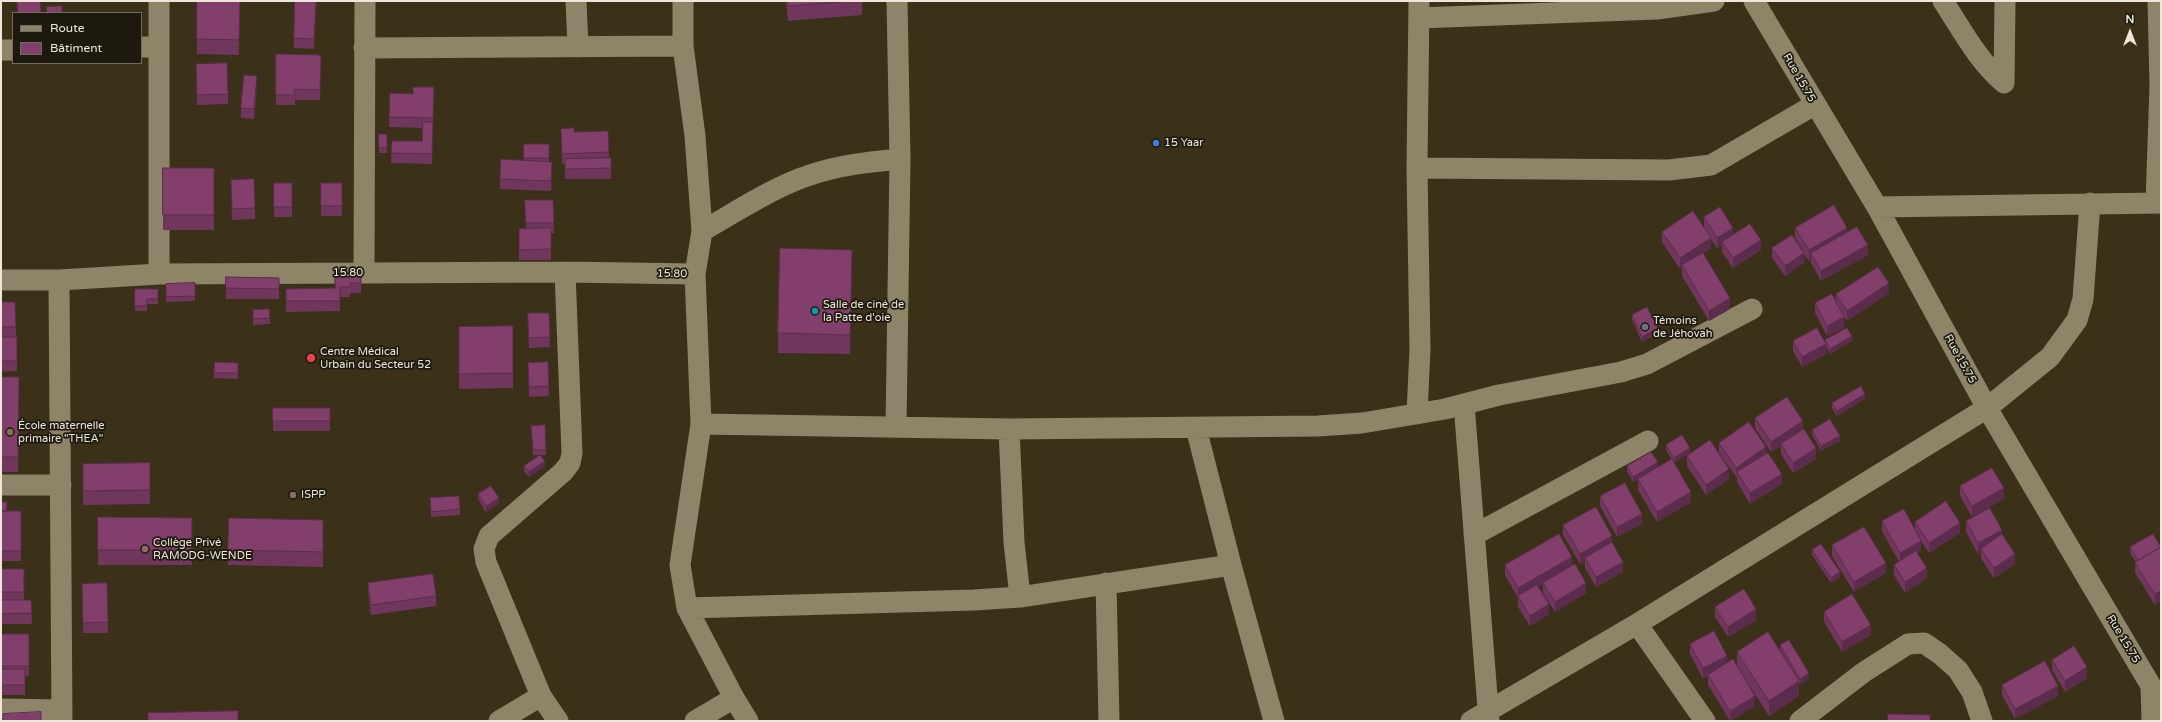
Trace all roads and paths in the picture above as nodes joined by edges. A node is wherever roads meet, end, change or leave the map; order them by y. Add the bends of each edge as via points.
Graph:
1 (159, 1) edge
2 (365, 1) edge
3 (576, 1) edge
4 (683, 1) edge
5 (897, 1) edge
6 (1714, 1) edge
7 (1754, 1) edge
8 (1943, 1) edge
9 (2005, 1) edge
10 (2158, 1) edge
11 (1572, 6) edge
12 (1419, 10) edge
13 (683, 46) junction
14 (150, 47) edge
15 (578, 47) junction
16 (364, 48) junction
17 (1, 50) edge
18 (12, 50) edge
19 (1814, 105) junction
20 (900, 159) junction
21 (1417, 168) junction
22 (2090, 203) junction
23 (2159, 203) edge
24 (1877, 206) junction
25 (702, 231) junction
26 (565, 272) junction
27 (364, 273) junction
28 (159, 274) junction
29 (695, 274) junction
30 (1, 280) edge
31 (59, 280) junction
32 (1752, 309) dead end
33 (1464, 404) junction
34 (1987, 408) junction
35 (1417, 414) junction
36 (701, 424) junction
37 (896, 427) junction
38 (1196, 428) junction
39 (1009, 429) junction
40 (1648, 441) dead end
41 (1, 485) edge
42 (61, 485) junction
43 (1474, 535) junction
44 (1231, 565) junction
45 (1106, 583) junction
46 (1020, 597) junction
47 (687, 608) junction
48 (1637, 624) junction
49 (2156, 686) edge
50 (541, 696) junction
51 (734, 698) junction
52 (1, 709) edge
53 (62, 716) edge
54 (1483, 718) edge
55 (499, 721) edge
56 (558, 721) edge
57 (695, 721) edge
58 (748, 721) edge
59 (1109, 721) edge
60 (1274, 721) edge
61 (1705, 721) edge
62 (1800, 721) edge
63 (1982, 721) edge
64 (2152, 721) edge

1 - 14 street
2 - 16 street
3 - 15 street
4 - 13 street
5 - 20 street
6 - 11 street via 1657,9
7 - 19 street, Rue 15.75
8 - 9 street via 1975,52 1990,71 2004,83
10 - 23 street
11 - 12 street
12 - 21 street
13 - 15 street
13 - 25 street via 695,136
14 - 28 street
15 - 16 street
16 - 27 street
17 - 18 street
19 - 21 street via 1711,165 1696,168
19 - 24 street, Rue 15.75
20 - 25 street via 850,165 809,175 767,194
20 - 37 street
21 - 35 street via 1420,349
22 - 23 street
22 - 24 street
22 - 34 street via 2083,299 2077,320 2050,358
24 - 34 street, Rue 15.75
25 - 29 street
26 - 27 street, 15.80
26 - 29 street, 15.80
26 - 50 street via 572,453 570,463 489,536 484,549 486,562
27 - 28 street, 15.80
28 - 31 street, 15.80
29 - 36 street
30 - 31 street, 15.80
31 - 42 street
32 - 33 street via 1647,364 1621,372
33 - 35 street
33 - 43 street
34 - 48 street
34 - 49 street, Rue 15.75
35 - 38 street via 1318,426
36 - 37 street
36 - 47 street via 680,565
37 - 39 street
38 - 39 street
38 - 44 street
39 - 46 street via 1014,542
40 - 43 street
41 - 42 street
42 - 53 street
43 - 54 street
44 - 45 street
44 - 60 street
45 - 46 street
45 - 59 street
46 - 47 street
47 - 51 street
48 - 54 street
48 - 61 street
49 - 64 street, Rue 15.75
50 - 55 street
50 - 56 street
51 - 57 street
51 - 58 street
52 - 53 street
62 - 63 street via 1864,672 1908,644 1924,643 1958,670 1972,692

